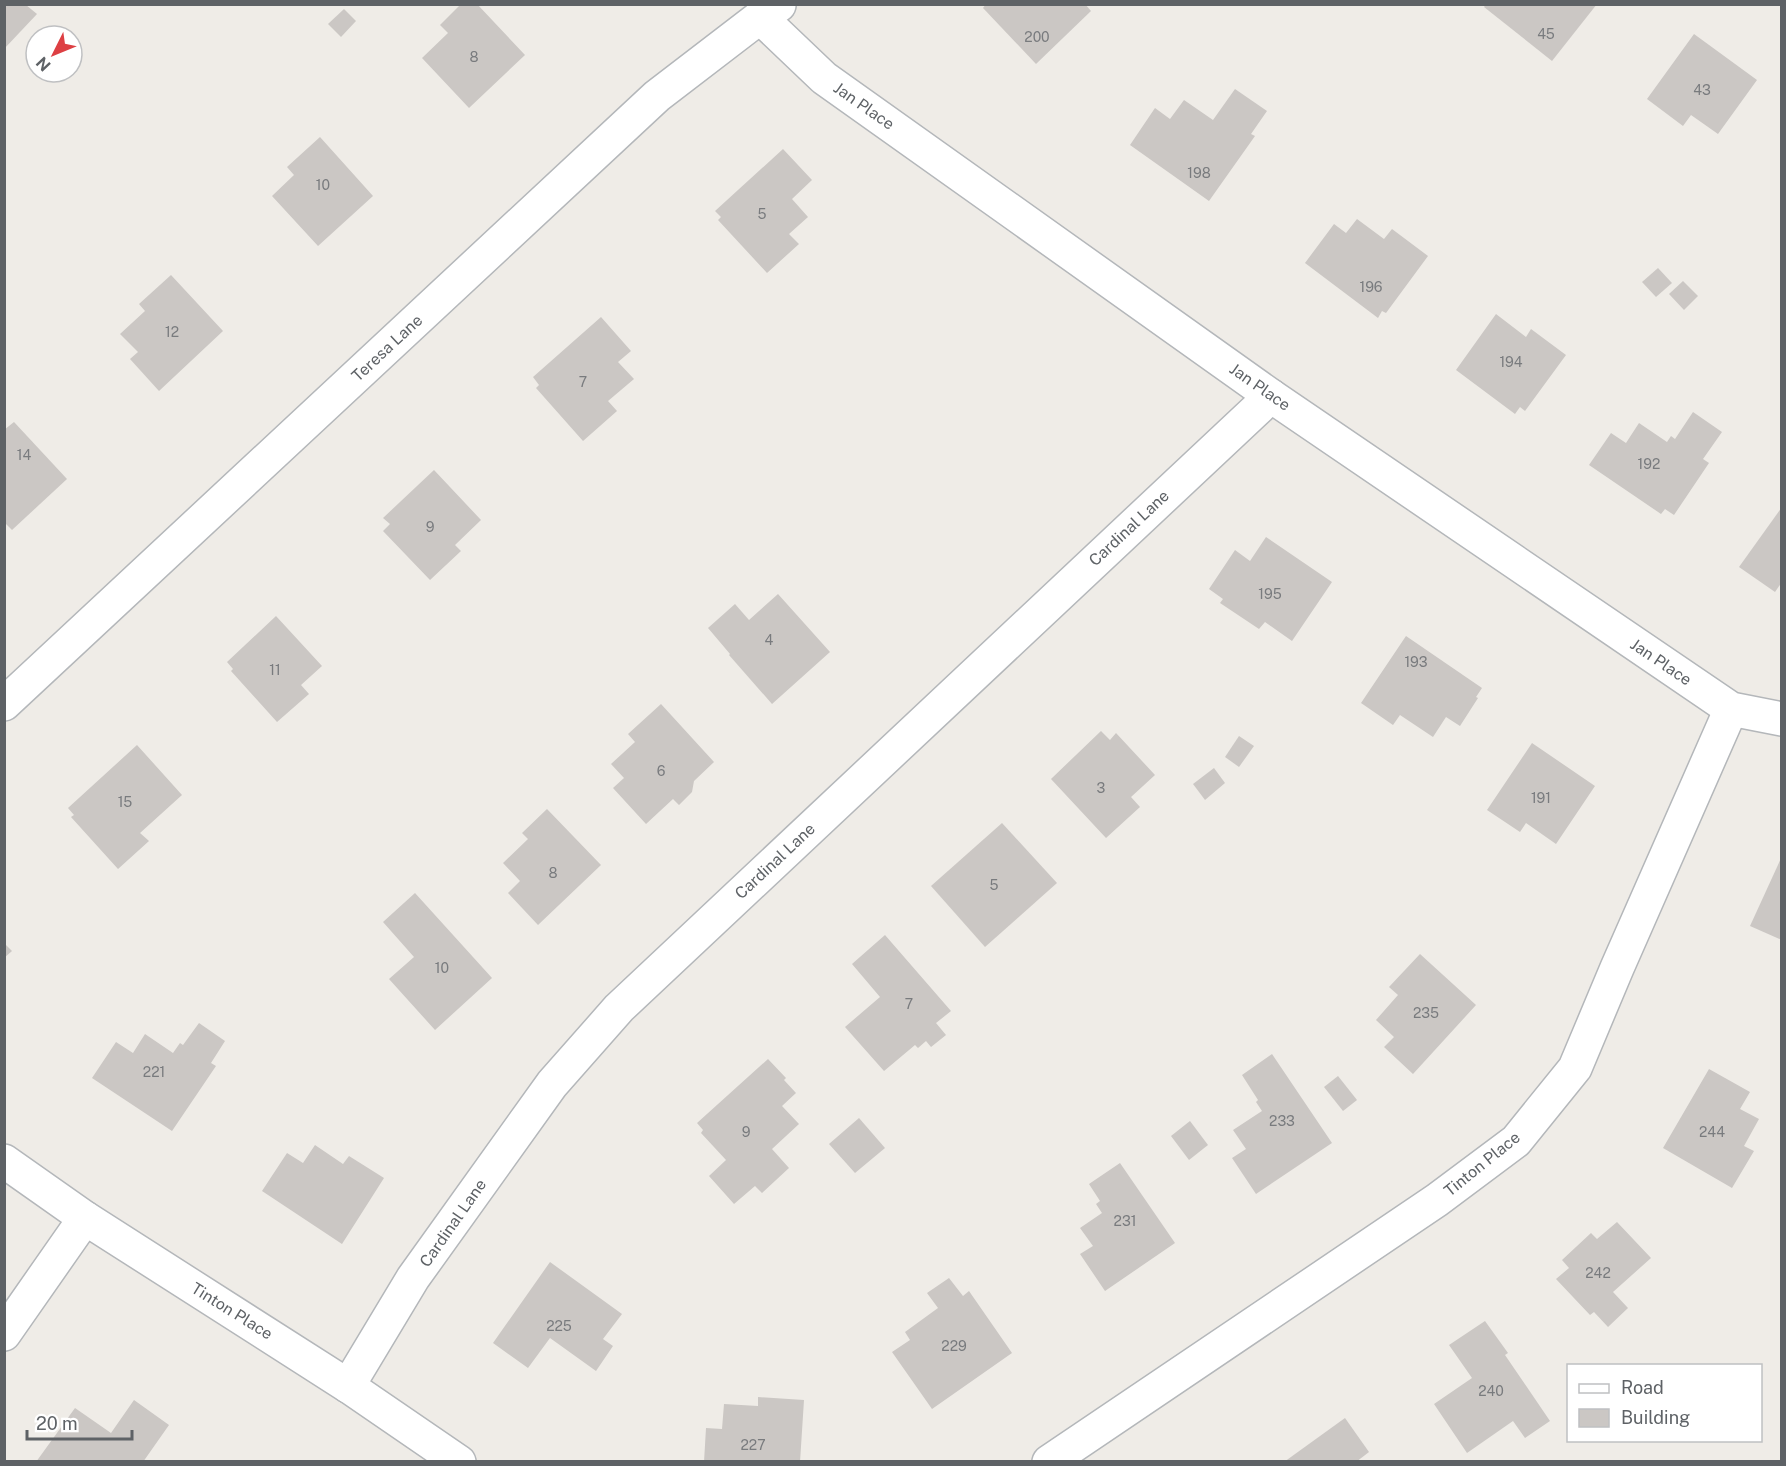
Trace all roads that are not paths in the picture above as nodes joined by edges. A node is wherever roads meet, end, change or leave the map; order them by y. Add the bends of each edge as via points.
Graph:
1 (770, 11) edge
2 (1271, 396) junction
3 (4, 704) edge
4 (1731, 709) junction
5 (1782, 719) edge
6 (4, 1161) edge
7 (85, 1218) junction
8 (4, 1334) edge
9 (348, 1386) junction
10 (459, 1461) edge
11 (1049, 1461) edge

1 - 2 street, Jan Place via 824,78
1 - 3 street, Teresa Lane via 657,96
2 - 4 street, Jan Place
2 - 9 street, Cardinal Lane via 619,1008 552,1084 413,1278
4 - 5 street, Jan Place
4 - 11 street, Tinton Place via 1575,1068 1516,1141 1437,1200
6 - 7 street, Tinton Place
7 - 8 street
7 - 9 street, Tinton Place
9 - 10 street, Tinton Place

